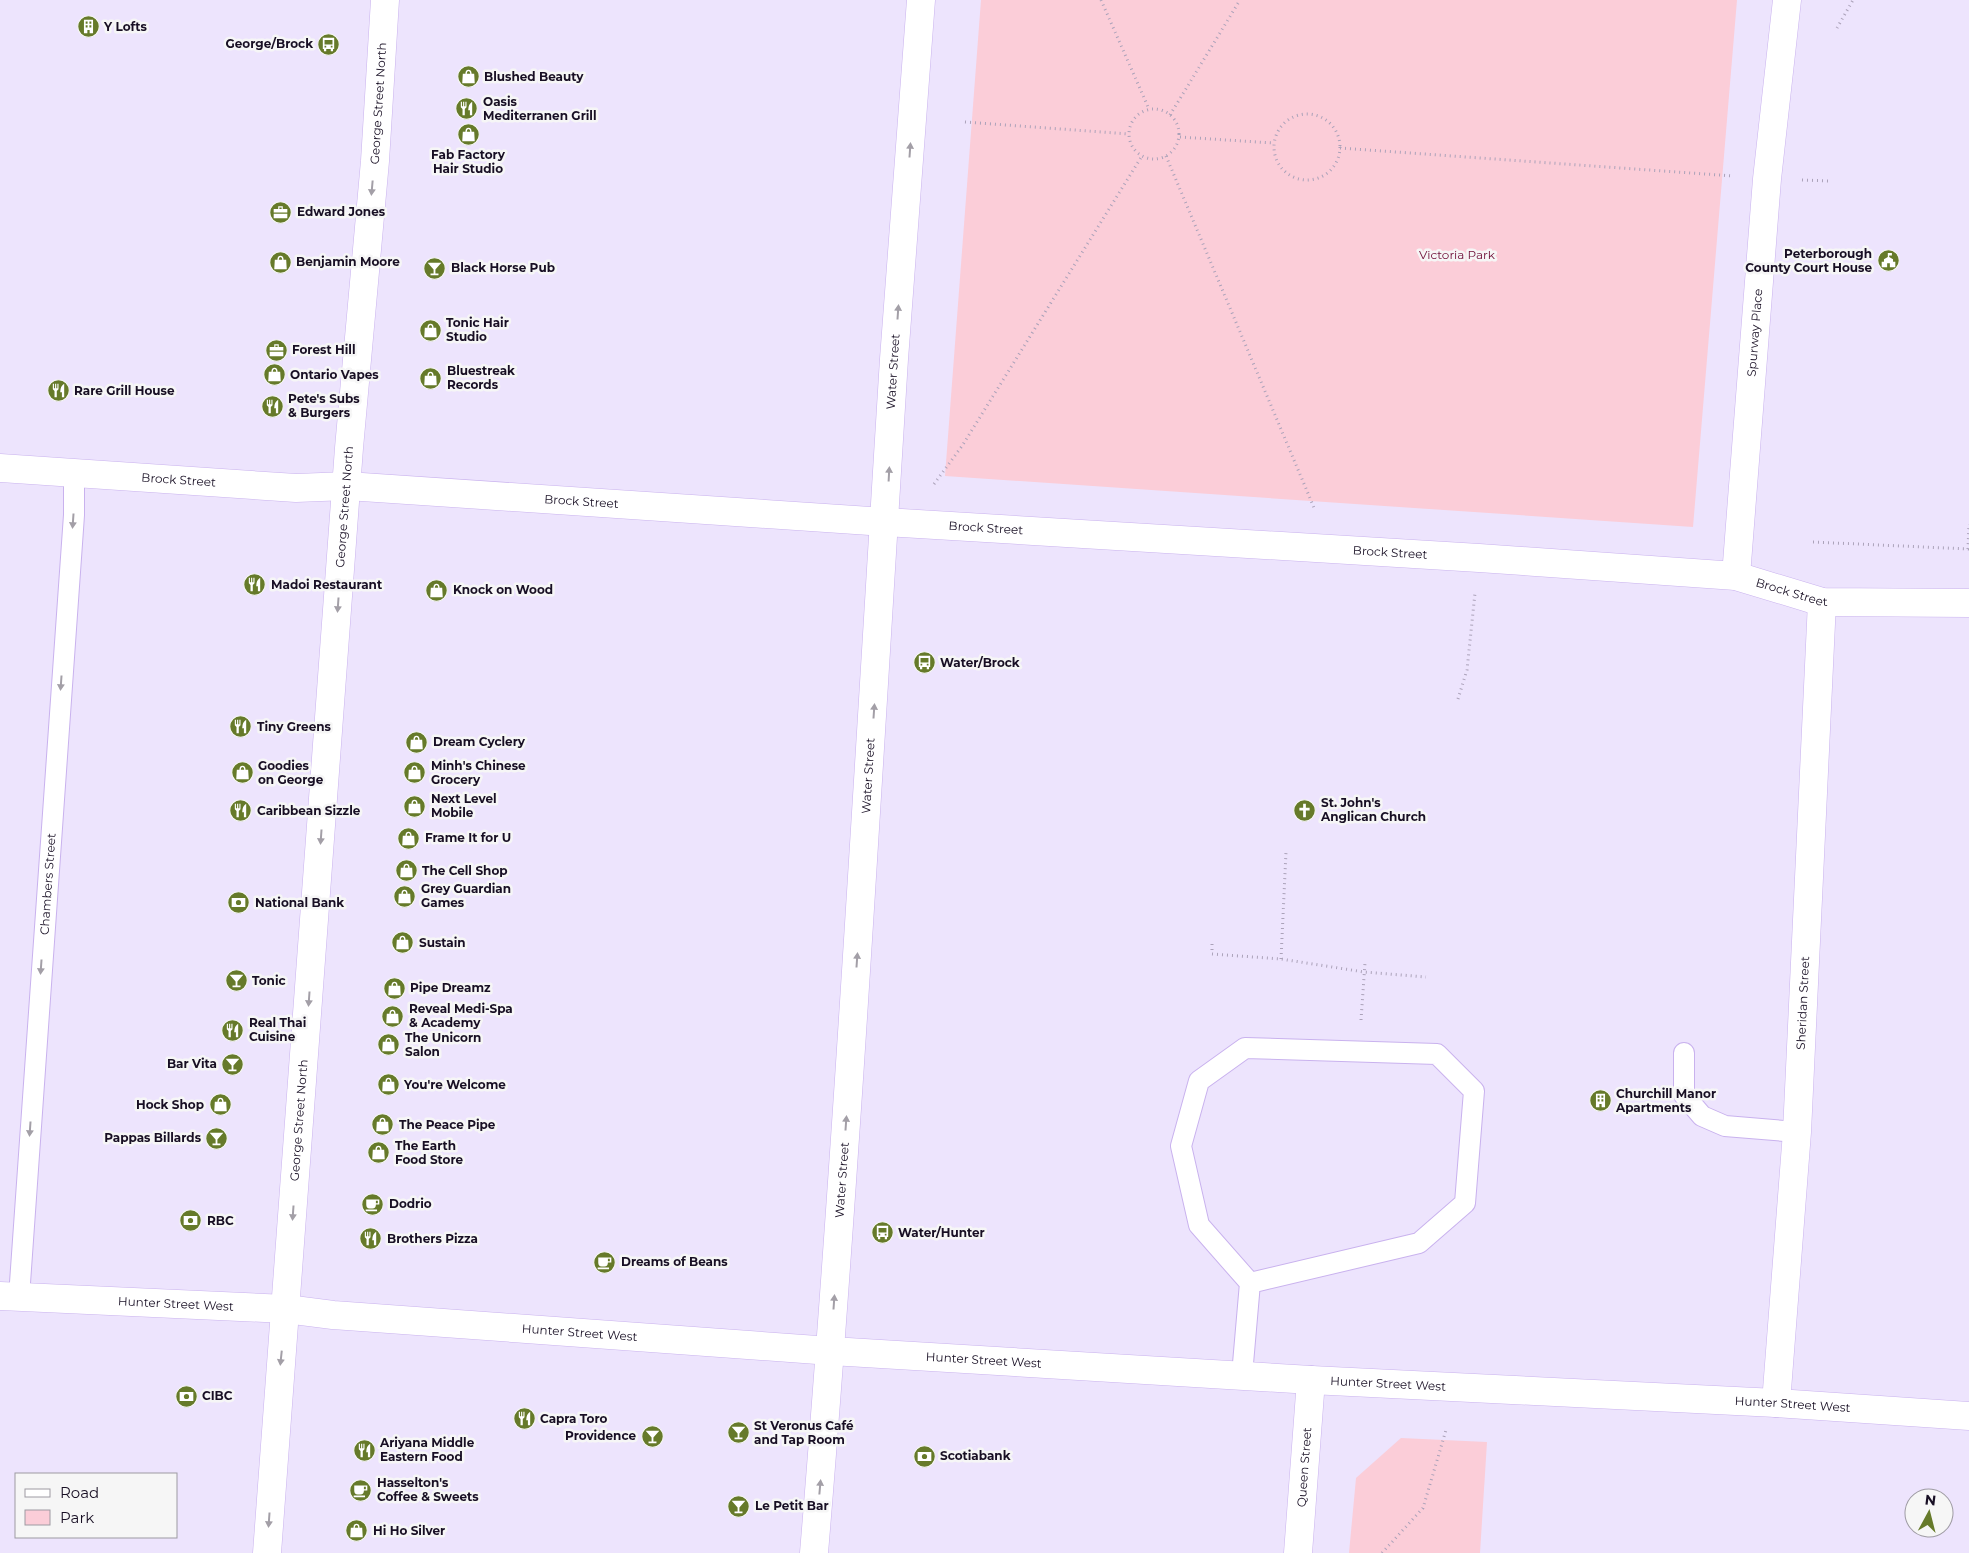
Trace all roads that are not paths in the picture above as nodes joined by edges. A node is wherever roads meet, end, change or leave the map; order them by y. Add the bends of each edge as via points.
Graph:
1 (385, 0) edge
2 (921, 0) edge
3 (1787, 0) edge
4 (0, 468) edge
5 (74, 472) junction
6 (347, 486) junction
7 (885, 522) junction
8 (1736, 576) junction
9 (1822, 602) junction
10 (1969, 603) edge
11 (1684, 1053) dead end
12 (1797, 1132) junction
13 (1250, 1283) junction
14 (10, 1297) edge
15 (286, 1309) junction
16 (831, 1351) junction
17 (1242, 1375) junction
18 (1311, 1380) junction
19 (1776, 1403) junction
20 (1969, 1416) edge
21 (267, 1553) edge
22 (814, 1553) edge
23 (1298, 1553) edge

1 -> 6 main road, George Street North via 375,162
7 -> 2 main road, Water Street
3 - 8 main road, Spurway Place via 1767,179
4 - 5 main road, Brock Street
5 - 6 main road, Brock Street via 296,488
5 -> 14 lane, Chambers Street via 74,515 21,1247
6 - 7 main road, Brock Street
6 -> 15 main road, George Street North
7 - 8 main road, Brock Street
16 -> 7 main road, Water Street
8 - 9 main road, Brock Street
9 - 10 main road, Brock Street
9 - 12 main road, Sheridan Street
11 - 12 lane via 1684,1095 1702,1116 1725,1126
12 - 19 main road, Sheridan Street
13 - 13 lane via 1199,1225 1181,1146 1199,1081 1245,1048 1437,1054 1474,1092 1465,1203 1419,1243
13 - 17 lane
14 - 15 main road, Hunter Street West
15 - 16 main road, Hunter Street West
15 -> 21 main road, George Street North
16 - 17 main road, Hunter Street West
22 -> 16 main road, Water Street
17 - 18 main road, Hunter Street West
18 - 19 main road, Hunter Street West
18 - 23 main road, Queen Street
19 - 20 main road, Hunter Street West

